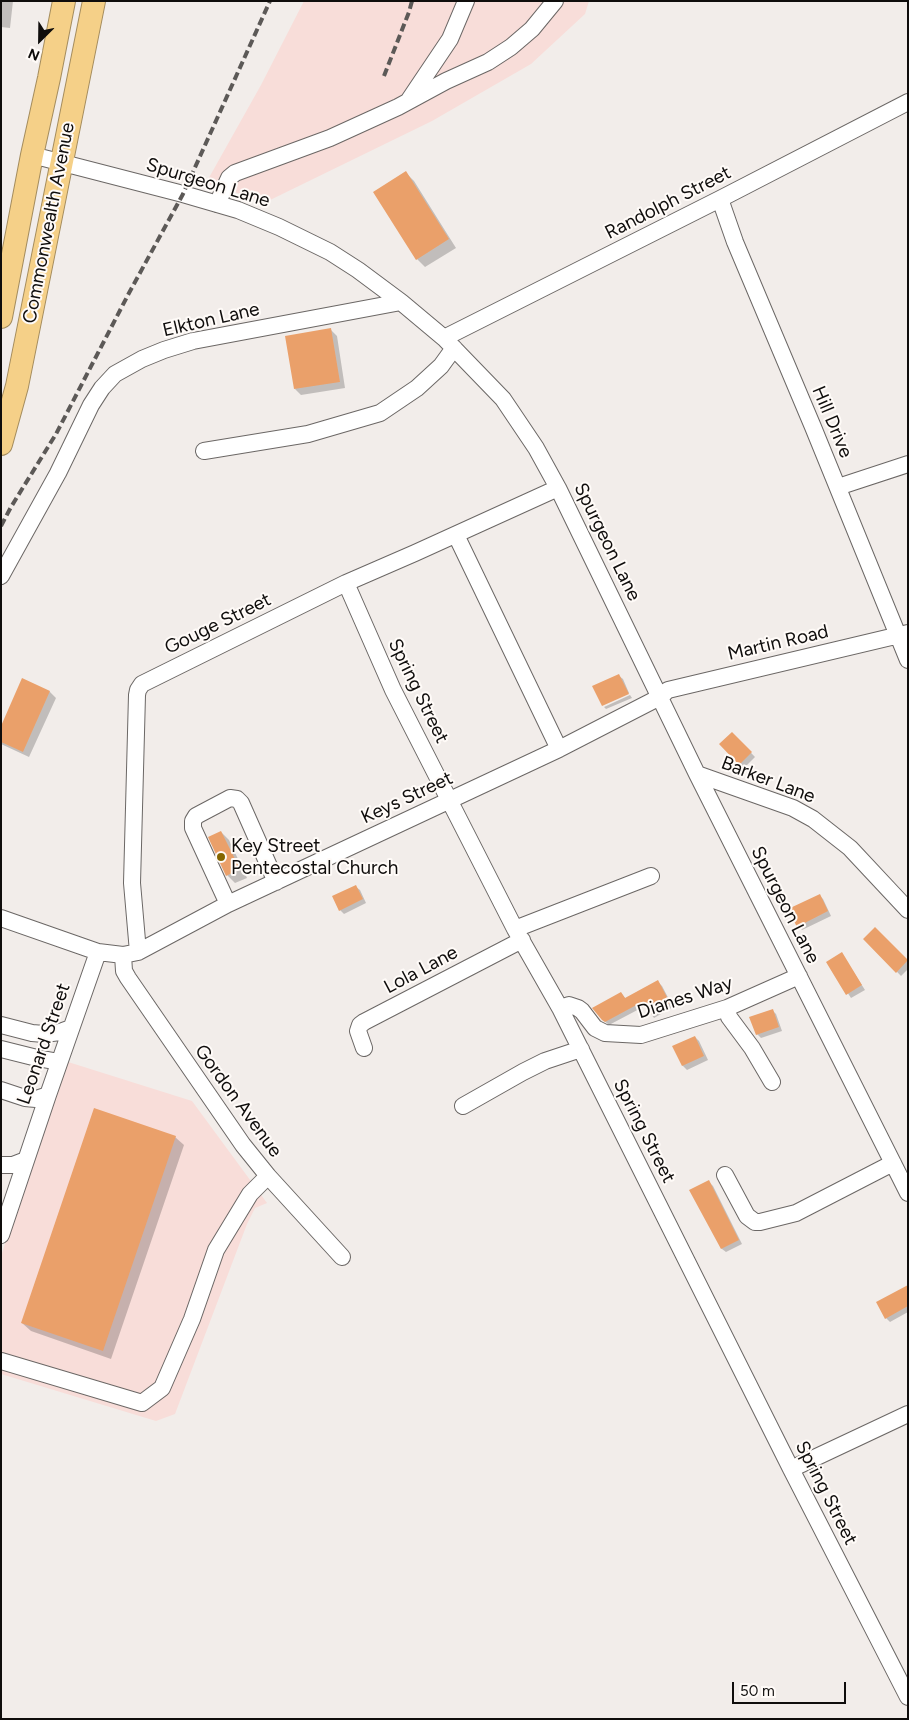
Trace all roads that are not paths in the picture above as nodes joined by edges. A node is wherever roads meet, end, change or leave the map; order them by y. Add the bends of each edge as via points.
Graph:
1 (64, 1) edge
2 (94, 1) edge
3 (466, 1) edge
4 (555, 1) edge
5 (408, 102) junction
6 (908, 102) edge
7 (32, 155) junction
8 (61, 162) junction
9 (720, 199) junction
10 (217, 204) junction
11 (401, 302) junction
12 (1, 317) edge
13 (449, 343) junction
14 (6, 415) edge
15 (1, 444) edge
16 (204, 451) dead end
17 (908, 464) edge
18 (838, 487) junction
19 (558, 488) junction
20 (456, 535) junction
21 (1, 576) edge
22 (346, 583) junction
23 (902, 634) edge
24 (908, 660) edge
25 (660, 697) junction
26 (559, 749) junction
27 (697, 774) junction
28 (450, 800) junction
29 (651, 876) dead end
30 (276, 882) junction
31 (228, 904) junction
32 (908, 910) edge
33 (1, 918) edge
34 (519, 934) junction
35 (98, 952) junction
36 (130, 953) junction
37 (798, 976) junction
38 (560, 1008) junction
39 (727, 1008) junction
40 (1, 1025) edge
41 (71, 1028) junction
42 (364, 1048) dead end
43 (1, 1049) edge
44 (581, 1049) junction
45 (59, 1062) junction
46 (772, 1082) dead end
47 (1, 1090) edge
48 (48, 1095) junction
49 (464, 1106) dead end
50 (26, 1160) junction
51 (893, 1163) junction
52 (1, 1165) edge
53 (725, 1175) dead end
54 (268, 1176) junction
55 (908, 1193) edge
56 (1, 1235) edge
57 (342, 1257) dead end
58 (1, 1360) edge
59 (908, 1414) edge
60 (791, 1469) junction
61 (908, 1697) edge

1 - 7 highway, Commonwealth Avenue
2 - 8 highway, Commonwealth Avenue
3 - 5 street via 450,40
4 - 5 street via 532,29 511,47
5 - 10 street via 330,138 235,173 229,178
6 - 9 street, Randolph Street
7 - 8 street, Spurgeon Lane
7 - 12 highway, Commonwealth Avenue
8 - 10 street, Spurgeon Lane
8 - 14 highway, Commonwealth Avenue via 17,386
9 - 13 street, Randolph Street
9 - 18 street, Hill Drive
10 - 11 street, Spurgeon Lane via 279,227 330,252
11 - 13 street, Spurgeon Lane
11 - 21 street, Elkton Lane via 193,341 142,359 115,374 91,405
13 - 16 street via 441,366 417,388 380,413 308,434
13 - 19 street, Spurgeon Lane via 503,399
14 - 15 highway, Commonwealth Avenue
17 - 18 street
18 - 23 street, Hill Drive
19 - 20 street, Gouge Street
19 - 25 street, Spurgeon Lane
20 - 22 street, Gouge Street
20 - 26 street
22 - 28 street, Spring Street via 393,690
22 - 36 street, Gouge Street via 142,684 138,690
23 - 24 street, Hill Drive
23 - 25 street, Martin Road via 668,690
25 - 26 street, Keys Street
25 - 27 street, Spurgeon Lane
26 - 28 street, Keys Street
27 - 32 street, Barker Lane via 793,808 813,819 850,848
27 - 37 street, Spurgeon Lane
28 - 30 street, Keys Street
28 - 34 street, Spring Street
29 - 34 street
30 - 31 street, Keys Street
30 - 31 street via 240,803 230,798 196,816 193,821 193,828
31 - 36 street, Keys Street
33 - 35 street
34 - 38 street, Spring Street
34 - 42 street, Lola Lane via 364,1022 358,1031
35 - 36 street
35 - 41 street, Leonard Street
36 - 54 street, Gordon Avenue via 124,971 132,984
37 - 39 street, Dianes Way
37 - 51 street, Spurgeon Lane
38 - 39 street, Dianes Way via 569,1005 582,1010 595,1028 605,1033 641,1035
38 - 44 street, Spring Street
39 - 46 street via 728,1017
40 - 41 street via 44,1034
41 - 45 street, Leonard Street
43 - 45 street
44 - 49 street via 545,1061
44 - 60 street, Spring Street
45 - 48 street, Leonard Street
47 - 48 street via 24,1098
48 - 50 street, Leonard Street
50 - 52 street
50 - 56 street, Leonard Street
51 - 53 street via 796,1213 760,1222 747,1216
51 - 55 street, Spurgeon Lane
54 - 57 street, Gordon Avenue
54 - 58 street via 250,1194 216,1250 192,1319 162,1388 142,1404
59 - 60 street
60 - 61 street, Spring Street

